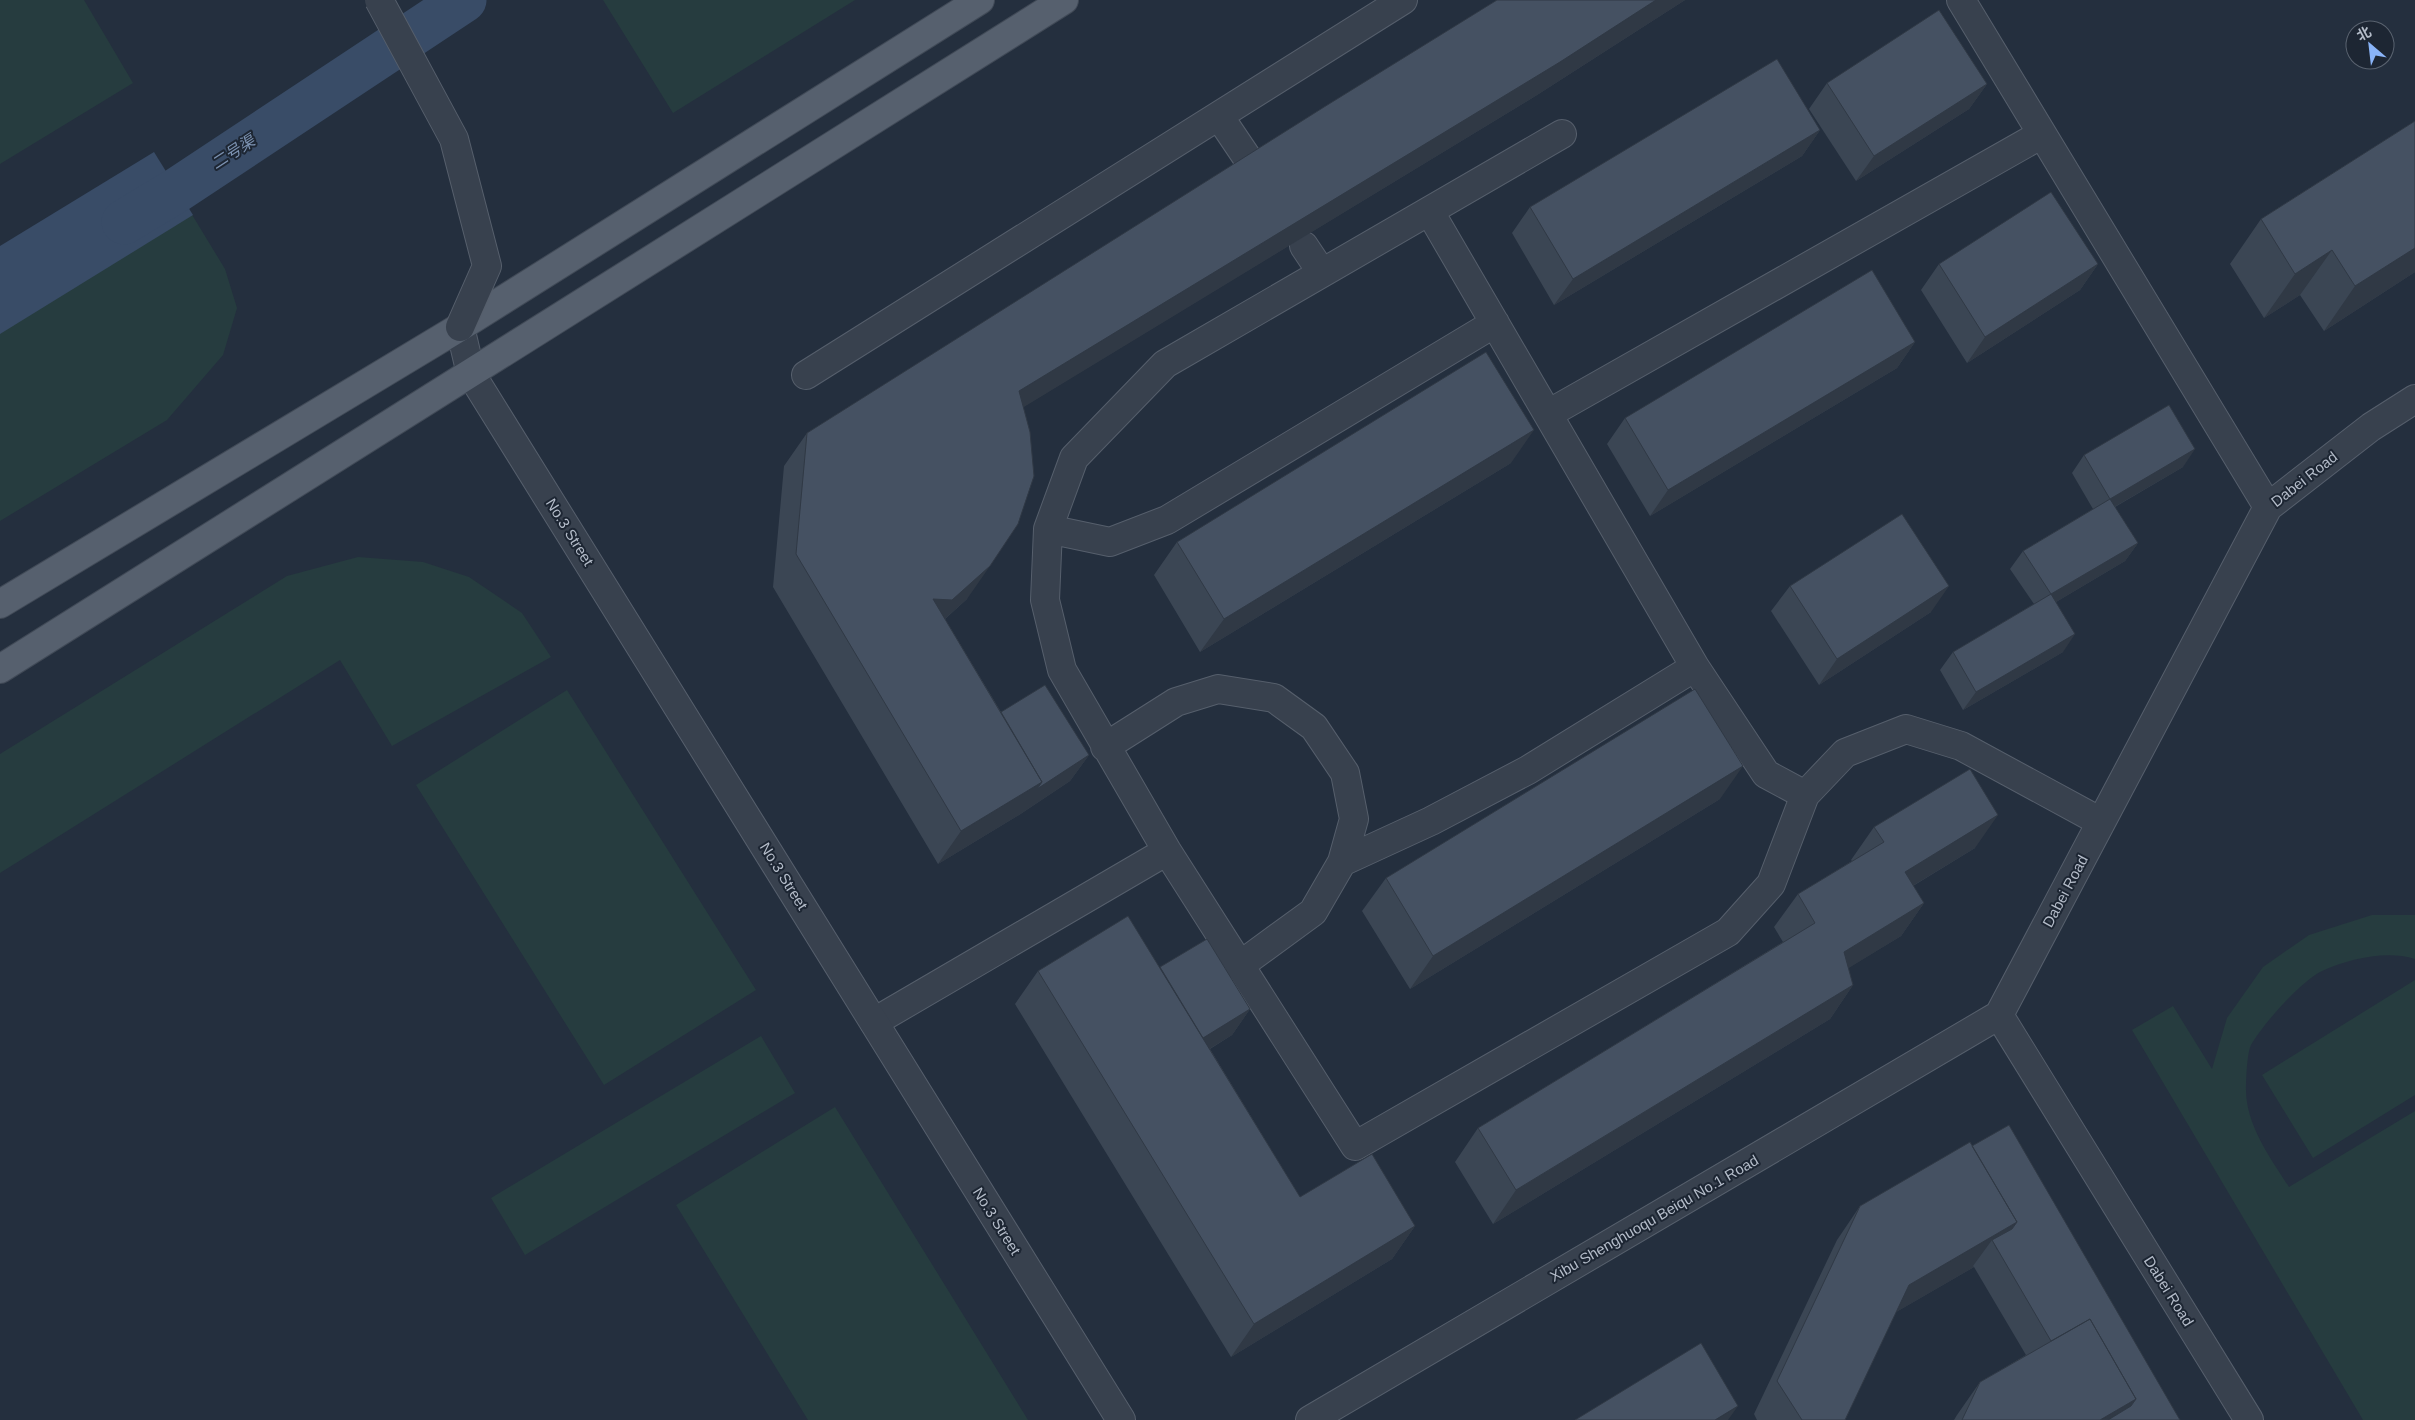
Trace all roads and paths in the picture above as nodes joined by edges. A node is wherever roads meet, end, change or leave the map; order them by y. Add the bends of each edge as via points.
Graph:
1 (379, 0) edge
2 (980, 0) edge
3 (1064, 0) edge
4 (1403, 0) edge
5 (1961, 0) edge
6 (1219, 116) junction
7 (1562, 134) dead end
8 (2042, 134) junction
9 (1252, 165) edge
10 (1430, 212) junction
11 (1304, 246) edge
12 (1322, 273) junction
13 (1495, 323) junction
14 (460, 328) junction
15 (472, 374) junction
16 (806, 375) dead end
17 (2415, 399) edge
18 (1548, 414) junction
19 (2268, 507) junction
20 (1048, 529) junction
21 (0, 604) edge
22 (1696, 667) junction
23 (0, 669) edge
24 (1105, 747) junction
25 (1805, 795) junction
26 (2101, 822) junction
27 (1167, 851) junction
28 (1342, 862) junction
29 (1239, 966) junction
30 (1998, 1015) junction
31 (874, 1022) junction
32 (1121, 1420) edge
33 (1310, 1420) edge
34 (2249, 1420) edge

1 - 14 street, bridge via 454,139 487,266
2 - 14 main road
3 - 15 main road
4 - 6 street
5 - 8 street
6 - 9 street
6 - 16 street
7 - 10 street
8 - 18 street
8 - 19 street
10 - 12 street
10 - 13 street
11 - 12 street
12 - 20 street via 1165,364 1074,458
13 - 18 street
13 - 20 street via 1167,520 1110,542
14 - 15 street, No.3 Street
14 - 21 main road
15 - 23 main road
15 - 31 street, No.3 Street
17 - 19 street, Dabei Road via 2371,427
18 - 22 street
19 - 26 street, Dabei Road
20 - 24 street via 1045,600 1062,670
22 - 25 street via 1766,774
22 - 28 street via 1528,770 1431,821
24 - 27 street
24 - 28 street via 1176,702 1218,689 1274,698 1314,727 1346,773 1354,819
25 - 26 street via 1845,753 1906,729 1961,746
25 - 29 street via 1772,884 1728,932 1355,1146
26 - 30 street, Dabei Road
27 - 29 street
27 - 31 street
28 - 29 street via 1313,912
30 - 33 street, Xibu Shenghuoqu Beiqu No.1 Road
30 - 34 street, Dabei Road
31 - 32 street, No.3 Street

